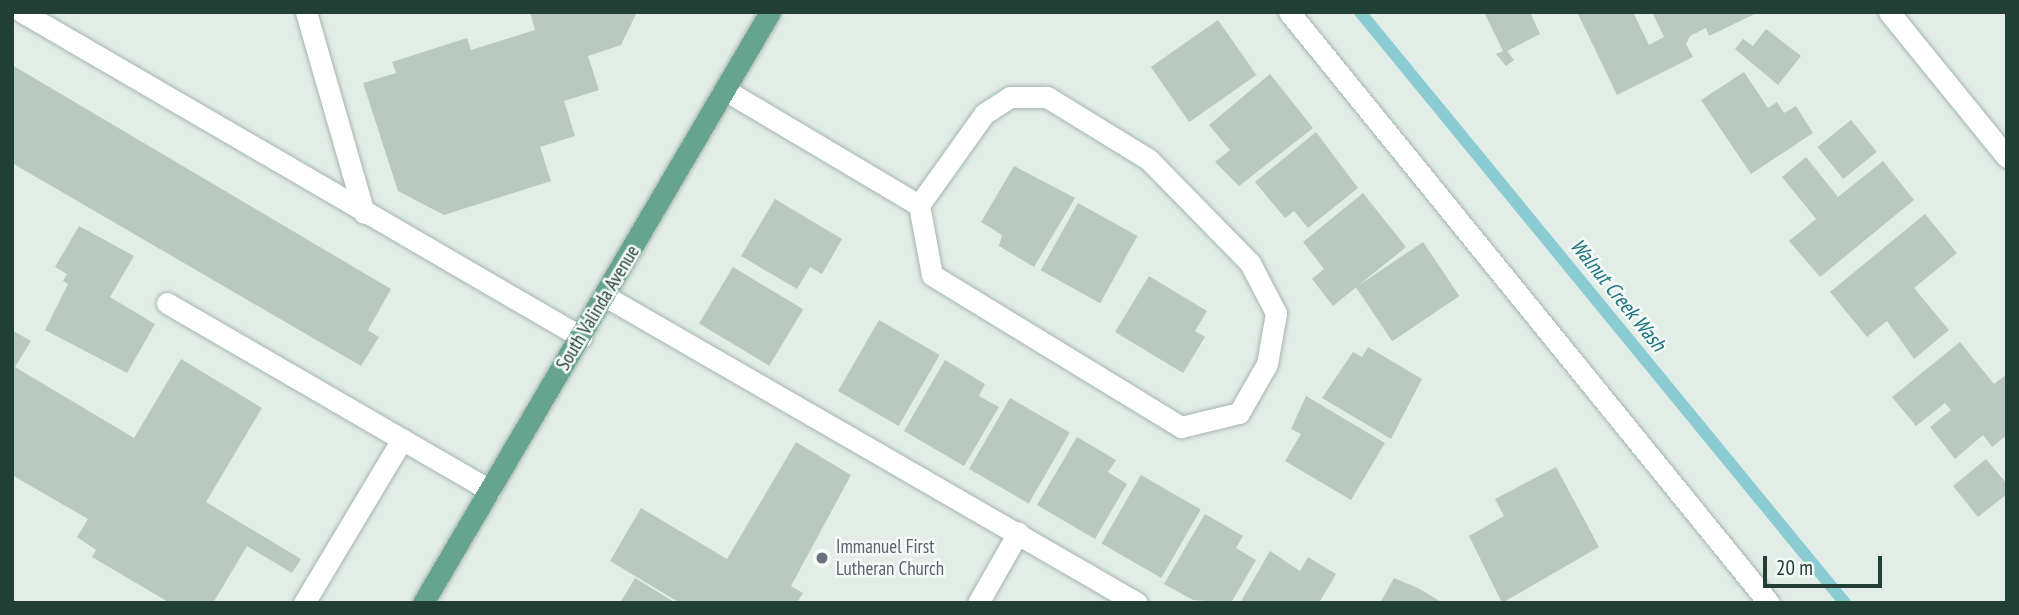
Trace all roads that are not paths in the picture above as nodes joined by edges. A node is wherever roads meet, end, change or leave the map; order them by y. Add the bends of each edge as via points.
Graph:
1 (22, 12) edge
2 (305, 12) edge
3 (770, 12) edge
4 (1289, 12) edge
5 (1889, 12) edge
6 (725, 90) junction
7 (2007, 157) edge
8 (919, 205) junction
9 (364, 213) junction
10 (605, 296) junction
11 (167, 303) dead end
12 (581, 337) junction
13 (402, 439) junction
14 (490, 490) junction
15 (1018, 533) junction
16 (304, 603) edge
17 (423, 603) edge
18 (978, 603) edge
19 (1137, 603) edge
20 (1769, 603) edge

1 - 9 street
2 - 9 street
3 - 6 main road, South Valinda Avenue
4 - 20 street
5 - 7 street
6 - 8 street
6 - 10 main road, South Valinda Avenue
8 - 8 street via 932,275 1181,427 1239,413 1268,364 1276,313 1250,263 1148,159 1047,97 1010,97 984,114
9 - 12 street
10 - 12 main road, South Valinda Avenue
10 - 15 street
11 - 13 street
12 - 14 main road, South Valinda Avenue
13 - 14 street
13 - 16 street
14 - 17 main road, South Valinda Avenue
15 - 18 street
15 - 19 street

